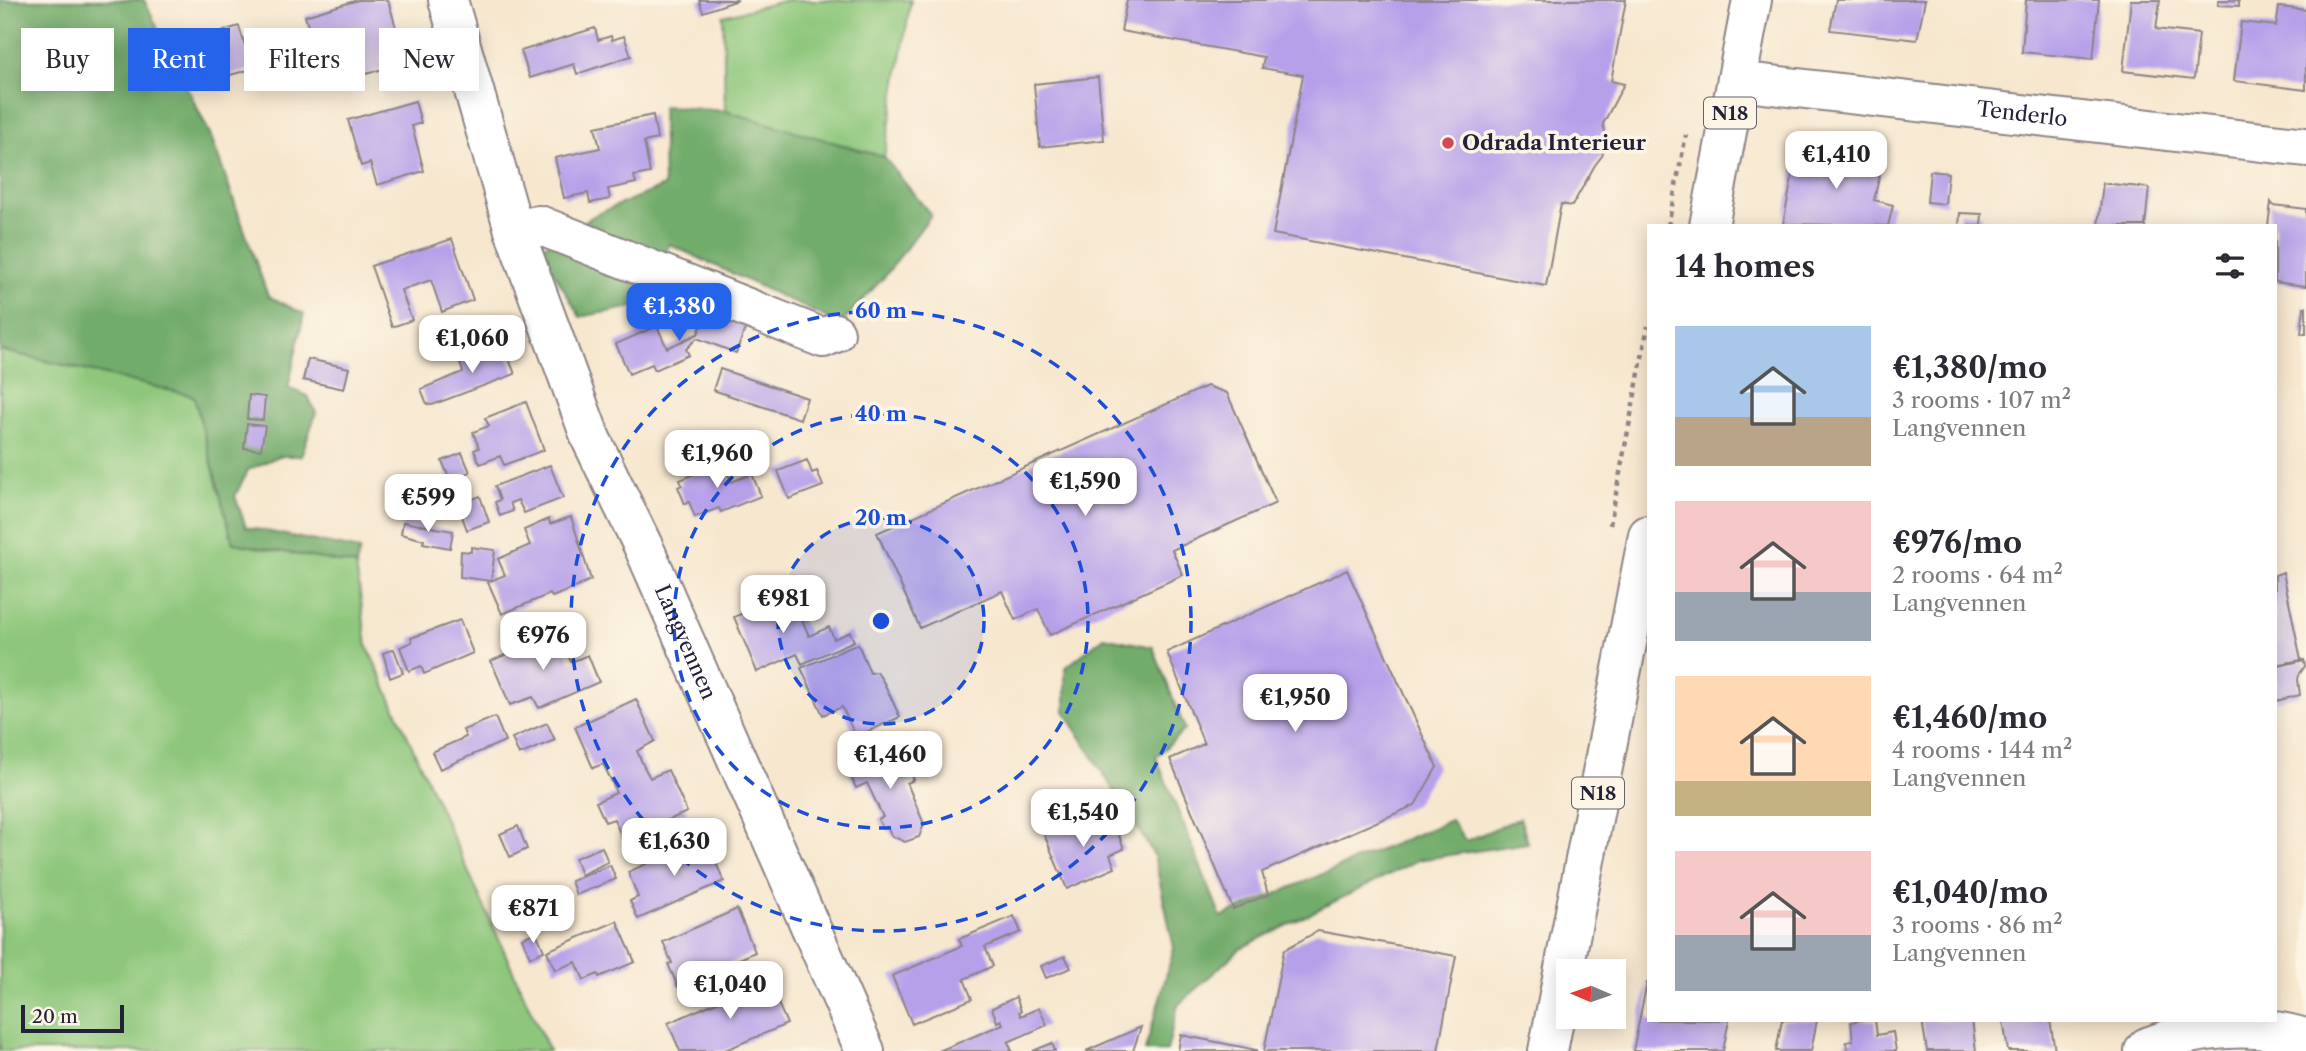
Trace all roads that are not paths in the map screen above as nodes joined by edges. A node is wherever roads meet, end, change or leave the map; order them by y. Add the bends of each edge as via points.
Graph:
1 (448, 0) edge
2 (1752, 0) edge
3 (1737, 81) junction
4 (2306, 147) edge
5 (1709, 224) edge
6 (514, 230) junction
7 (835, 333) dead end
8 (1647, 540) edge
9 (2306, 1038) edge
10 (865, 1051) edge
11 (1548, 1051) edge
12 (2144, 1051) edge

1 - 6 street, Langvennen
2 - 3 street, N18
3 - 4 street, Tenderlo
3 - 5 street, N18
6 - 7 street via 539,225 823,338
6 - 10 street, Langvennen via 591,439 644,548
8 - 11 street, N18
9 - 12 street via 2278,1029 2242,1028 2174,1036

